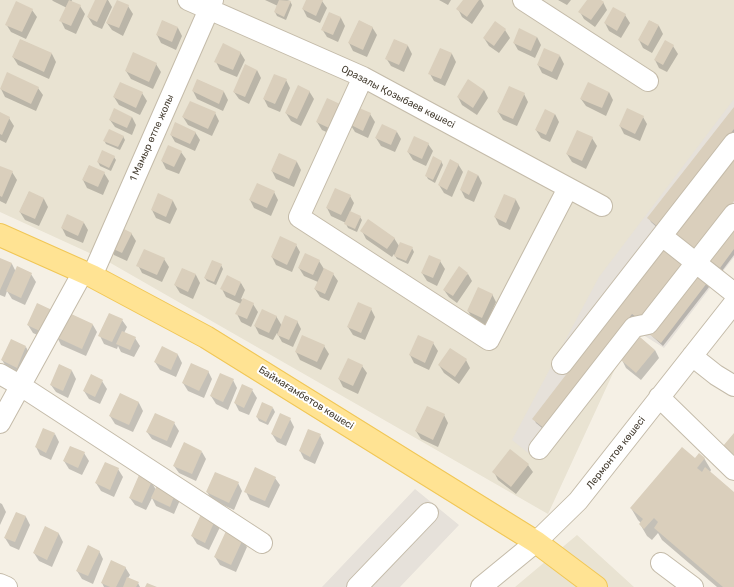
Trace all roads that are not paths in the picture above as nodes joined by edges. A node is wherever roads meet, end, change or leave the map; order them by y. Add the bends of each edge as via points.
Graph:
1 (188, 0) edge
2 (523, 0) edge
3 (211, 5) edge
4 (363, 77) junction
5 (648, 81) dead end
6 (734, 143) edge
7 (568, 188) junction
8 (602, 206) dead end
9 (734, 214) edge
10 (0, 235) edge
11 (662, 236) junction
12 (696, 263) junction
13 (87, 274) junction
14 (734, 293) edge
15 (734, 302) edge
16 (692, 356) junction
17 (562, 364) dead end
18 (0, 374) edge
19 (21, 386) junction
20 (734, 386) edge
21 (660, 397) junction
22 (0, 423) edge
23 (539, 449) dead end
24 (734, 470) edge
25 (428, 513) dead end
26 (536, 542) junction
27 (262, 543) dead end
28 (660, 563) dead end
29 (0, 584) edge
30 (7, 587) edge
31 (357, 587) edge
32 (481, 587) edge
33 (596, 587) edge
34 (693, 587) edge

1 - 3 street, Оразалы Қозыбаев көшесі
2 - 5 street
3 - 4 street, Оразалы Қозыбаев көшесі
3 - 13 street, 1 Мамыр өтпе жолы
4 - 7 street, Оразалы Қозыбаев көшесі
4 - 7 street via 299,217 489,340
6 - 11 street
7 - 8 street, Оразалы Қозыбаев көшесі
9 - 12 street
10 - 13 main road, Баймағамбетов көшесі
11 - 12 street
11 - 17 street
12 - 14 street
12 - 23 street via 648,324 634,327
13 - 19 street, 1 Мамыр өтпе жолы
13 - 26 main road, Баймағамбетов көшесі via 206,337
15 - 16 street, Лермонтов көшесі
16 - 20 street
16 - 21 street, Лермонтов көшесі
18 - 19 street
19 - 22 street, 1 Мамыр өтпе жолы
19 - 27 street
21 - 24 street
21 - 26 street, Лермонтов көшесі via 578,501
25 - 31 street
26 - 32 street, Лермонтов көшесі
26 - 33 main road, Баймағамбетов көшесі
28 - 34 street
29 - 30 street

